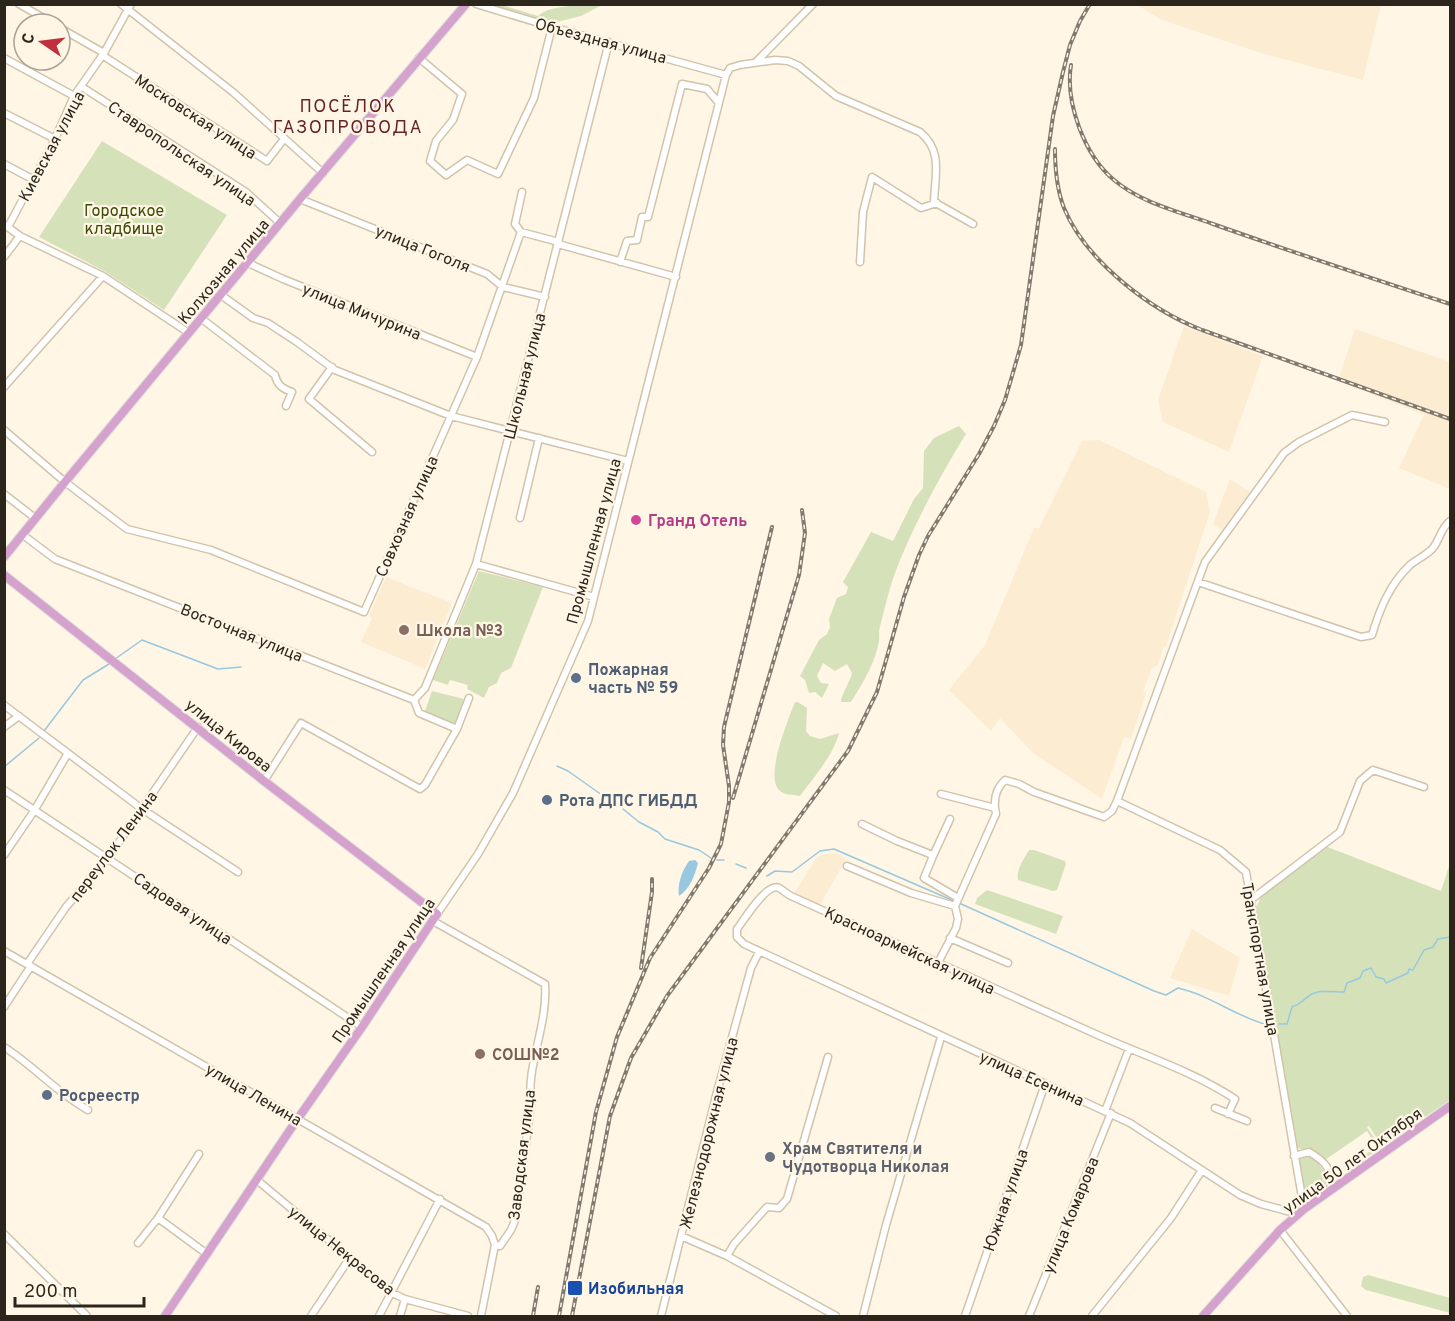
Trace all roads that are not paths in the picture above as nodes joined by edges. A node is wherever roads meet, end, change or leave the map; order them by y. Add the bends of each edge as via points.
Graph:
1 (19, 4) edge
2 (121, 4) edge
3 (466, 4) edge
4 (476, 4) edge
5 (813, 4) edge
6 (130, 7) edge
7 (33, 12) edge
8 (552, 27) junction
9 (72, 35) edge
10 (609, 42) junction
11 (103, 54) junction
12 (4, 58) edge
13 (419, 58) junction
14 (756, 62) junction
15 (726, 75) junction
16 (82, 87) junction
17 (74, 96) junction
18 (719, 103) junction
19 (4, 113) edge
20 (55, 139) junction
21 (284, 139) junction
22 (4, 164) edge
23 (323, 172) junction
24 (34, 180) junction
25 (522, 192) dead end
26 (300, 199) junction
27 (937, 203) junction
28 (280, 223) junction
29 (973, 224) dead end
30 (6, 226) edge
31 (521, 232) junction
32 (20, 236) junction
33 (558, 243) junction
34 (4, 257) edge
35 (620, 262) junction
36 (860, 262) dead end
37 (248, 263) junction
38 (103, 276) junction
39 (676, 277) junction
40 (503, 287) junction
41 (220, 295) junction
42 (545, 297) junction
43 (202, 319) junction
44 (189, 333) junction
45 (477, 357) junction
46 (332, 367) junction
47 (4, 387) edge
48 (286, 406) dead end
49 (451, 416) junction
50 (1385, 422) dead end
51 (4, 430) edge
52 (510, 431) junction
53 (539, 438) junction
54 (372, 452) dead end
55 (628, 460) junction
56 (65, 482) junction
57 (4, 494) edge
58 (35, 518) junction
59 (520, 518) dead end
60 (1450, 521) edge
61 (23, 535) junction
62 (4, 557) edge
63 (476, 564) junction
64 (4, 575) edge
65 (1198, 582) junction
66 (594, 597) junction
67 (469, 698) dead end
68 (414, 700) junction
69 (4, 705) edge
70 (19, 716) junction
71 (4, 727) edge
72 (198, 727) junction
73 (457, 729) junction
74 (68, 753) junction
75 (264, 781) junction
76 (1424, 787) dead end
77 (4, 790) edge
78 (941, 794) dead end
79 (1116, 801) junction
80 (995, 808) junction
81 (142, 809) junction
82 (34, 811) junction
83 (950, 819) dead end
84 (862, 824) dead end
85 (4, 855) edge
86 (933, 856) junction
87 (108, 858) junction
88 (847, 866) dead end
89 (238, 872) dead end
90 (958, 898) junction
91 (1252, 899) junction
92 (955, 906) junction
93 (435, 918) junction
94 (950, 938) junction
95 (4, 951) edge
96 (759, 952) junction
97 (938, 963) junction
98 (1008, 963) dead end
99 (29, 965) junction
100 (545, 984) joint
101 (4, 1007) edge
102 (362, 1028) junction
103 (941, 1037) junction
104 (4, 1047) edge
105 (1129, 1049) junction
106 (828, 1057) dead end
107 (1045, 1084) junction
108 (1448, 1107) edge
109 (1215, 1108) dead end
110 (88, 1110) dead end
111 (1108, 1112) junction
112 (1228, 1113) junction
113 (298, 1120) junction
114 (1247, 1121) dead end
115 (199, 1154) dead end
116 (1294, 1156) junction
117 (1202, 1170) junction
118 (257, 1180) junction
119 (1330, 1190) junction
120 (440, 1199) junction
121 (1301, 1212) junction
122 (158, 1218) junction
123 (1280, 1230) junction
124 (4, 1234) edge
125 (681, 1236) junction
126 (138, 1243) dead end
127 (495, 1245) junction
128 (207, 1254) junction
129 (727, 1256) junction
130 (350, 1258) junction
131 (392, 1293) junction
132 (405, 1299) junction
133 (87, 1317) edge
134 (165, 1317) edge
135 (311, 1317) edge
136 (379, 1317) edge
137 (400, 1317) edge
138 (468, 1317) edge
139 (482, 1317) edge
140 (662, 1317) edge
141 (836, 1317) edge
142 (863, 1317) edge
143 (965, 1317) edge
144 (1029, 1317) edge
145 (1092, 1317) edge
146 (1203, 1317) edge
147 (1347, 1317) edge

1 - 7 street
2 - 6 street
3 - 13 main road, Колхозная улица
4 - 8 street, Объездная улица
5 - 14 street
6 - 11 street, Киевская улица
6 - 21 street
8 - 10 street, Объездная улица
8 - 13 street via 534,98 498,174 466,160 446,175 430,161 436,141 453,120 462,94
9 - 11 street, Московская улица
10 - 15 street, Объездная улица
10 - 33 street, Школьная улица
11 - 16 street, Киевская улица
11 - 21 street, Московская улица via 267,161
12 - 17 street
13 - 23 main road, Колхозная улица
14 - 15 street via 730,68
14 - 27 street via 788,61 836,96 920,132 936,153
15 - 18 street, Промышленная улица
16 - 17 street, Киевская улица
16 - 28 street, Ставропольская улица via 246,192
17 - 20 street, Киевская улица
18 - 35 street via 707,89 682,84 648,218 642,217 637,240 627,241
18 - 39 street, Промышленная улица
19 - 20 street
20 - 24 street, Киевская улица
21 - 23 street
22 - 24 street
23 - 26 main road, Колхозная улица
24 - 30 street, Киевская улица
25 - 31 street, Совхозная улица via 515,224
26 - 28 main road, Колхозная улица
26 - 40 street, улица Гоголя via 487,274
27 - 29 street
27 - 36 street via 921,208 872,177 863,212
28 - 37 main road, Колхозная улица
30 - 32 street
31 - 33 street
31 - 40 street, Совхозная улица
32 - 34 street
32 - 38 street
33 - 35 street
33 - 42 street, Школьная улица
35 - 39 street
37 - 41 main road, Колхозная улица
37 - 45 street, улица Мичурина
38 - 44 street
38 - 47 street
39 - 55 street, Промышленная улица
40 - 42 street, улица Гоголя
40 - 45 street, Совхозная улица
41 - 43 main road, Колхозная улица
41 - 46 street
42 - 52 street, Школьная улица
43 - 44 main road, Колхозная улица
43 - 48 street via 275,375 283,389 292,392
44 - 56 main road, Колхозная улица
45 - 49 street, Совхозная улица
46 - 49 street
46 - 54 street via 309,399
49 - 52 street
49 - 56 street, Совхозная улица via 364,612 211,550 127,529
50 - 65 street via 1352,415 1284,453 1205,562
51 - 56 street
52 - 53 street
52 - 63 street, Школьная улица
53 - 55 street
53 - 59 street
55 - 66 street, Промышленная улица
56 - 58 main road, Колхозная улица
57 - 58 street
58 - 61 main road, Колхозная улица
60 - 65 street via 1432,549 1393,583 1372,635 1361,637
61 - 62 main road, Колхозная улица
61 - 68 street, Восточная улица via 65,563
63 - 66 street
63 - 68 street, Школьная улица via 425,688
64 - 72 main road, улица Кирова
65 - 79 street
66 - 93 street, Промышленная улица via 588,621 513,793
67 - 73 street
68 - 73 street, Восточная улица via 419,713
69 - 70 street
70 - 71 street
70 - 74 street
72 - 75 main road, улица Кирова
72 - 81 street, переулок Ленина
73 - 75 street via 420,789 301,723
74 - 81 street
74 - 82 street
75 - 93 main road, улица Кирова
76 - 91 street via 1373,770 1360,781 1340,832
77 - 82 street, Садовая улица
78 - 80 street
79 - 80 street via 1104,817 1005,780 994,798
79 - 91 street, Транспортная улица via 1220,850 1246,872
80 - 90 street via 996,814
81 - 87 street, переулок Ленина
81 - 89 street
82 - 85 street
82 - 87 street, Садовая улица
83 - 86 street
84 - 86 street
86 - 90 street via 924,878
87 - 99 street, переулок Ленина via 66,907
87 - 102 street, Садовая улица
88 - 92 street via 911,894
90 - 92 street
91 - 116 street, Транспортная улица
92 - 94 street via 958,919
93 - 100 street, улица Кирова
93 - 102 main road, Промышленная улица
94 - 97 street
94 - 98 street
95 - 99 street, улица Ленина
96 - 97 street, Красноармейская улица via 737,937 737,929 764,893 779,888
96 - 103 street, улица Есенина
96 - 125 street, Железнодорожная улица via 717,1092
97 - 105 street, Красноармейская улица
99 - 101 street, переулок Ленина
99 - 113 street, улица Ленина
100 - 127 street, Заводская улица via 546,1005 529,1089 531,1104 516,1218 500,1246
102 - 113 main road, Промышленная улица
103 - 107 street, улица Есенина
103 - 142 street
104 - 110 street via 69,1100
105 - 111 street, улица Комарова
105 - 112 street, Красноармейская улица via 1213,1084 1235,1099
106 - 129 street via 787,1199 779,1208 767,1207
107 - 111 street, улица Есенина
107 - 143 street, Южная улица
108 - 119 main road, улица 50 лет Октября
109 - 112 street
111 - 117 street, улица Есенина
111 - 144 street, улица Комарова
112 - 114 street
113 - 118 main road, Промышленная улица
113 - 120 street, улица Ленина
115 - 122 street
116 - 119 street via 1309,1152 1326,1166 1332,1176
116 - 121 street, Транспортная улица
117 - 121 street, улица Есенина via 1240,1195
117 - 145 street via 1172,1218
118 - 128 main road, Промышленная улица
118 - 130 street, улица Некрасова
119 - 121 main road, улица 50 лет Октября
120 - 127 street, улица Ленина via 486,1227
120 - 131 street
121 - 123 main road, улица 50 лет Октября
122 - 126 street
122 - 128 street
123 - 146 main road, улица 50 лет Октября
123 - 147 street
124 - 133 street
125 - 129 street
125 - 140 street, Железнодорожная улица
127 - 139 street
128 - 134 main road, Промышленная улица
129 - 141 street
130 - 131 street, улица Некрасова
130 - 135 street
131 - 132 street, улица Некрасова
131 - 136 street
132 - 137 street
132 - 138 street, улица Некрасова

